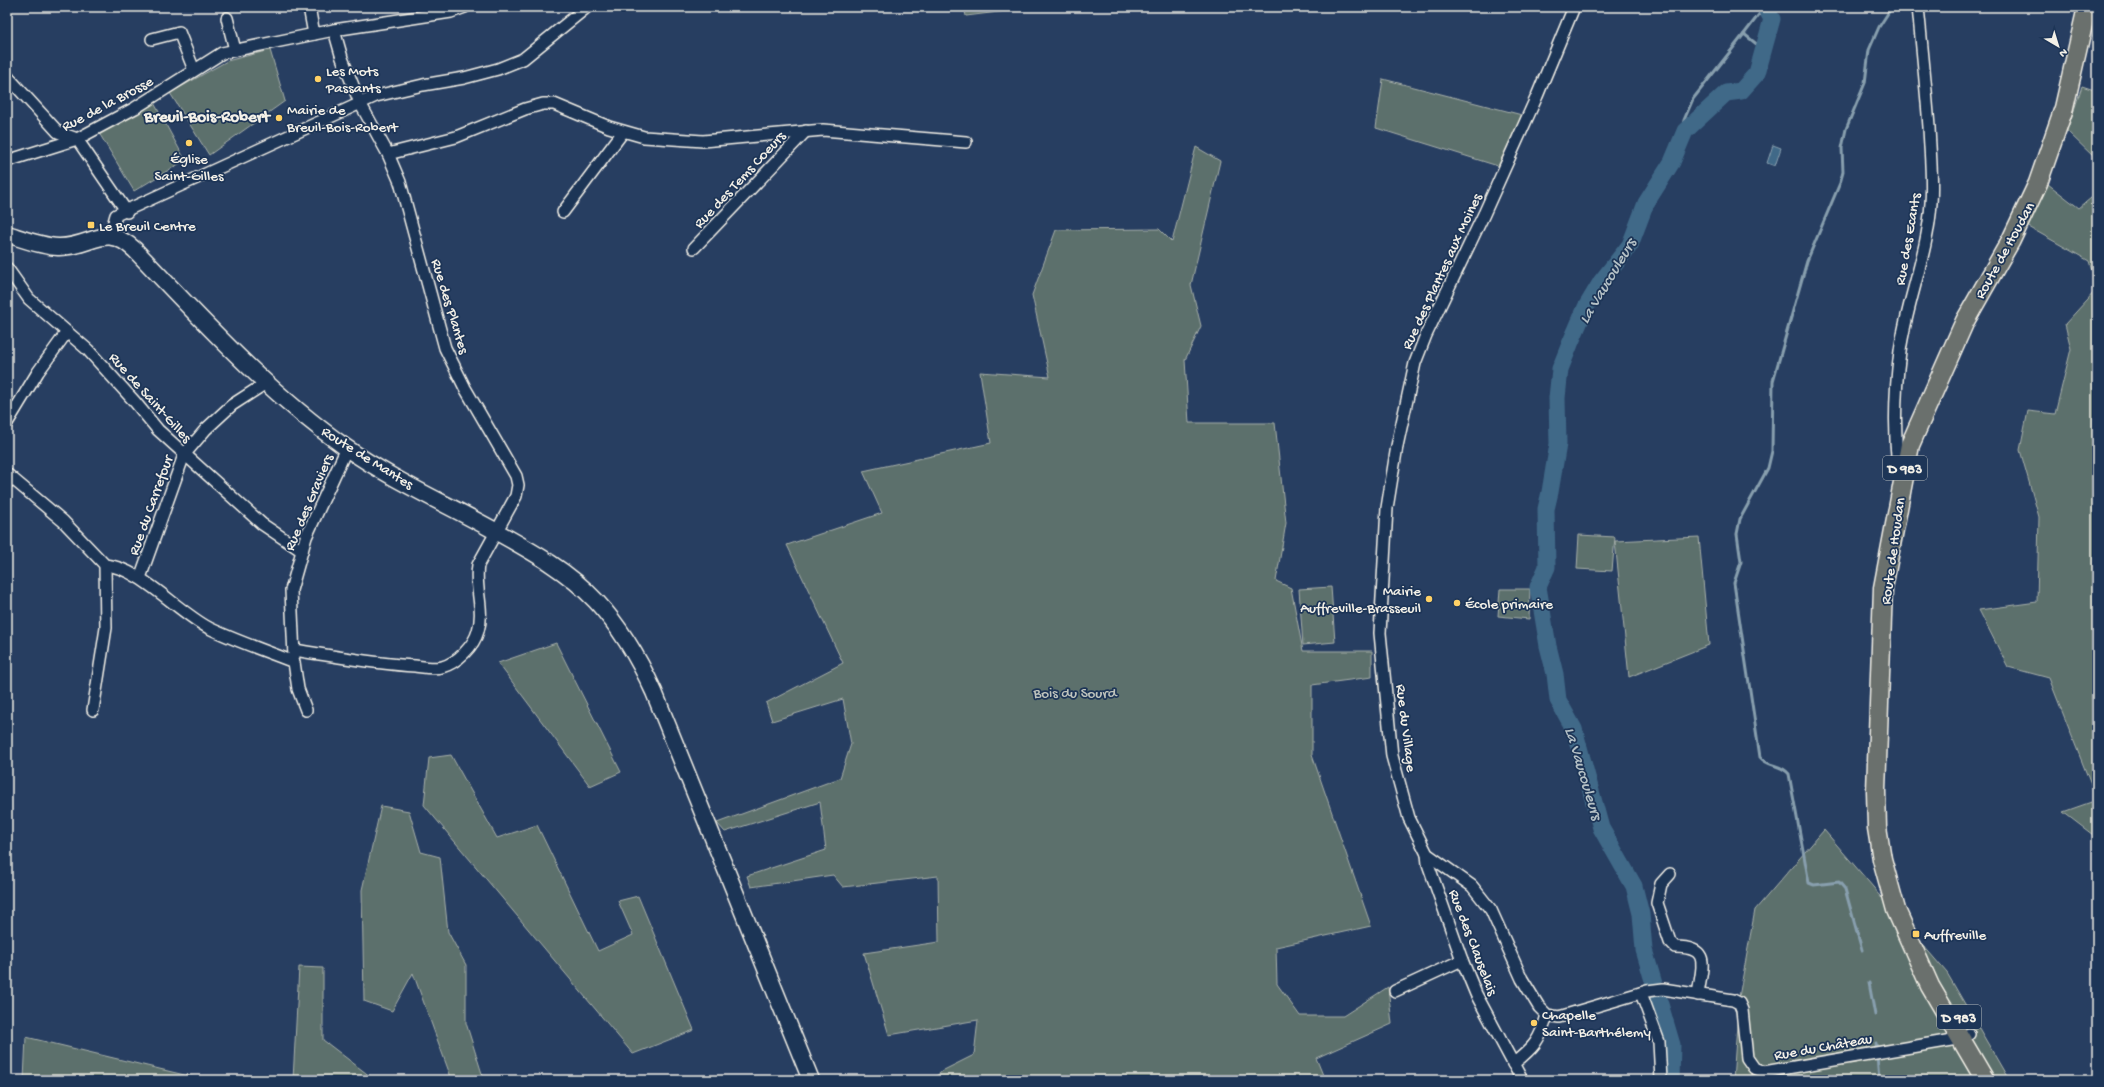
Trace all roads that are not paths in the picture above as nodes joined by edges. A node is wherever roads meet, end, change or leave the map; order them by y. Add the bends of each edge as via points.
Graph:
1 (309, 7) edge
2 (465, 7) edge
3 (586, 7) edge
4 (1574, 7) edge
5 (1918, 7) edge
6 (2087, 7) edge
7 (227, 18) dead end
8 (334, 30) junction
9 (314, 34) junction
10 (152, 39) dead end
11 (235, 50) junction
12 (194, 70) junction
13 (7, 76) edge
14 (360, 103) junction
15 (806, 131) junction
16 (623, 132) junction
17 (77, 139) junction
18 (966, 142) dead end
19 (388, 154) junction
20 (7, 161) edge
21 (127, 212) junction
22 (563, 212) dead end
23 (7, 234) edge
24 (110, 236) junction
25 (694, 248) dead end
26 (7, 268) edge
27 (67, 332) junction
28 (266, 383) junction
29 (7, 423) edge
30 (347, 448) junction
31 (184, 455) junction
32 (1904, 470) junction
33 (7, 474) edge
34 (497, 532) junction
35 (302, 551) junction
36 (105, 565) junction
37 (140, 578) junction
38 (1382, 586) joint
39 (294, 650) junction
40 (294, 662) junction
41 (93, 710) dead end
42 (306, 710) dead end
43 (1427, 854) junction
44 (1670, 874) dead end
45 (1462, 960) junction
46 (1395, 991) dead end
47 (1644, 992) junction
48 (1698, 995) junction
49 (1547, 1015) junction
50 (1964, 1036) junction
51 (1513, 1064) junction
52 (811, 1080) edge
53 (1522, 1080) edge
54 (1661, 1080) edge
55 (1985, 1080) edge
56 (1997, 1080) edge

1 - 9 street
2 - 8 street, Rue de la Brosse via 408,20
3 - 14 street via 523,59 464,78 376,96
4 - 38 street, Rue des Plantes aux Moines via 1484,214 1415,363 1387,508
5 - 32 street, Rue des Ecants via 1932,171 1931,204 1925,243 1900,351 1896,399 1896,454 1898,469
6 - 32 main road, Route de Houdan / D 983 via 2064,108 2043,171 2011,240 1965,321 1910,445
7 - 11 street
8 - 9 street, Rue de la Brosse
8 - 14 street, Rue des Plantes
9 - 11 street, Rue de la Brosse
10 - 12 street via 179,32
11 - 12 street, Rue de la Brosse via 222,53
12 - 17 street, Rue de la Brosse via 134,108
13 - 17 street via 58,132
14 - 19 street, Rue des Plantes
14 - 21 street
15 - 16 street, Rue des Tems Coeurs via 703,141 644,137
15 - 18 street, Rue des Tems Coeurs via 851,131
15 - 25 street, Rue des Tems Coeurs
16 - 19 street, Rue des Tems Coeurs via 554,104 543,104 456,138
16 - 22 street
17 - 20 street, Rue de la Brosse
17 - 21 street
19 - 34 street, Rue des Plantes via 400,182 445,348 516,476 516,496
21 - 24 street via 116,216
23 - 24 main road via 52,246 80,244
24 - 28 main road, Route de Mantes via 120,238 129,244 222,342
26 - 27 street, Rue de Saint-Gilles via 29,299
27 - 29 street via 38,372
27 - 31 street, Rue de Saint-Gilles via 93,355 158,430
28 - 30 main road, Route de Mantes
28 - 31 street, Rue du Carrefour via 232,405 206,429
30 - 34 main road, Route de Mantes
30 - 35 street, Rue des Graviers
31 - 35 street, Rue de Saint-Gilles via 262,524
31 - 37 street, Rue du Carrefour
32 - 50 main road, Route de Houdan / D 983 via 1883,588 1876,803 1880,849 1900,921 1917,957 1937,981
33 - 36 street via 63,521
34 - 39 street, Rue des Plantes via 478,565 478,632 470,648 442,667 388,664
34 - 52 main road, Route de Mantes via 542,557 570,577 596,600 633,650 654,692
35 - 39 street, Rue des Graviers via 290,602
36 - 37 street
36 - 41 street via 106,628
37 - 40 street via 209,628
38 - 43 street, Rue du Village via 1380,633 1392,756 1409,818
39 - 40 street, Rue des Graviers
40 - 42 street, Rue des Graviers via 298,689
43 - 45 street, Rue des Clauselais via 1428,864
43 - 49 street, Rue du Village via 1472,886 1491,910 1522,979 1539,1007
44 - 48 street via 1661,884 1657,903 1670,942 1675,947 1690,947 1699,952 1702,960
45 - 46 street
45 - 51 street, Rue des Clauselais via 1476,994
47 - 48 street, Rue du Château via 1663,989
47 - 49 street, Rue du Château via 1559,1016
47 - 54 street via 1659,1042
48 - 50 street, Rue du Château via 1740,1003 1747,1058 1754,1068 1764,1072
49 - 51 street via 1541,1035 1528,1052
50 - 55 main road, Route de Houdan / D 983
50 - 56 main road, Route de Houdan / D 983
51 - 53 street, Rue des Clauselais

